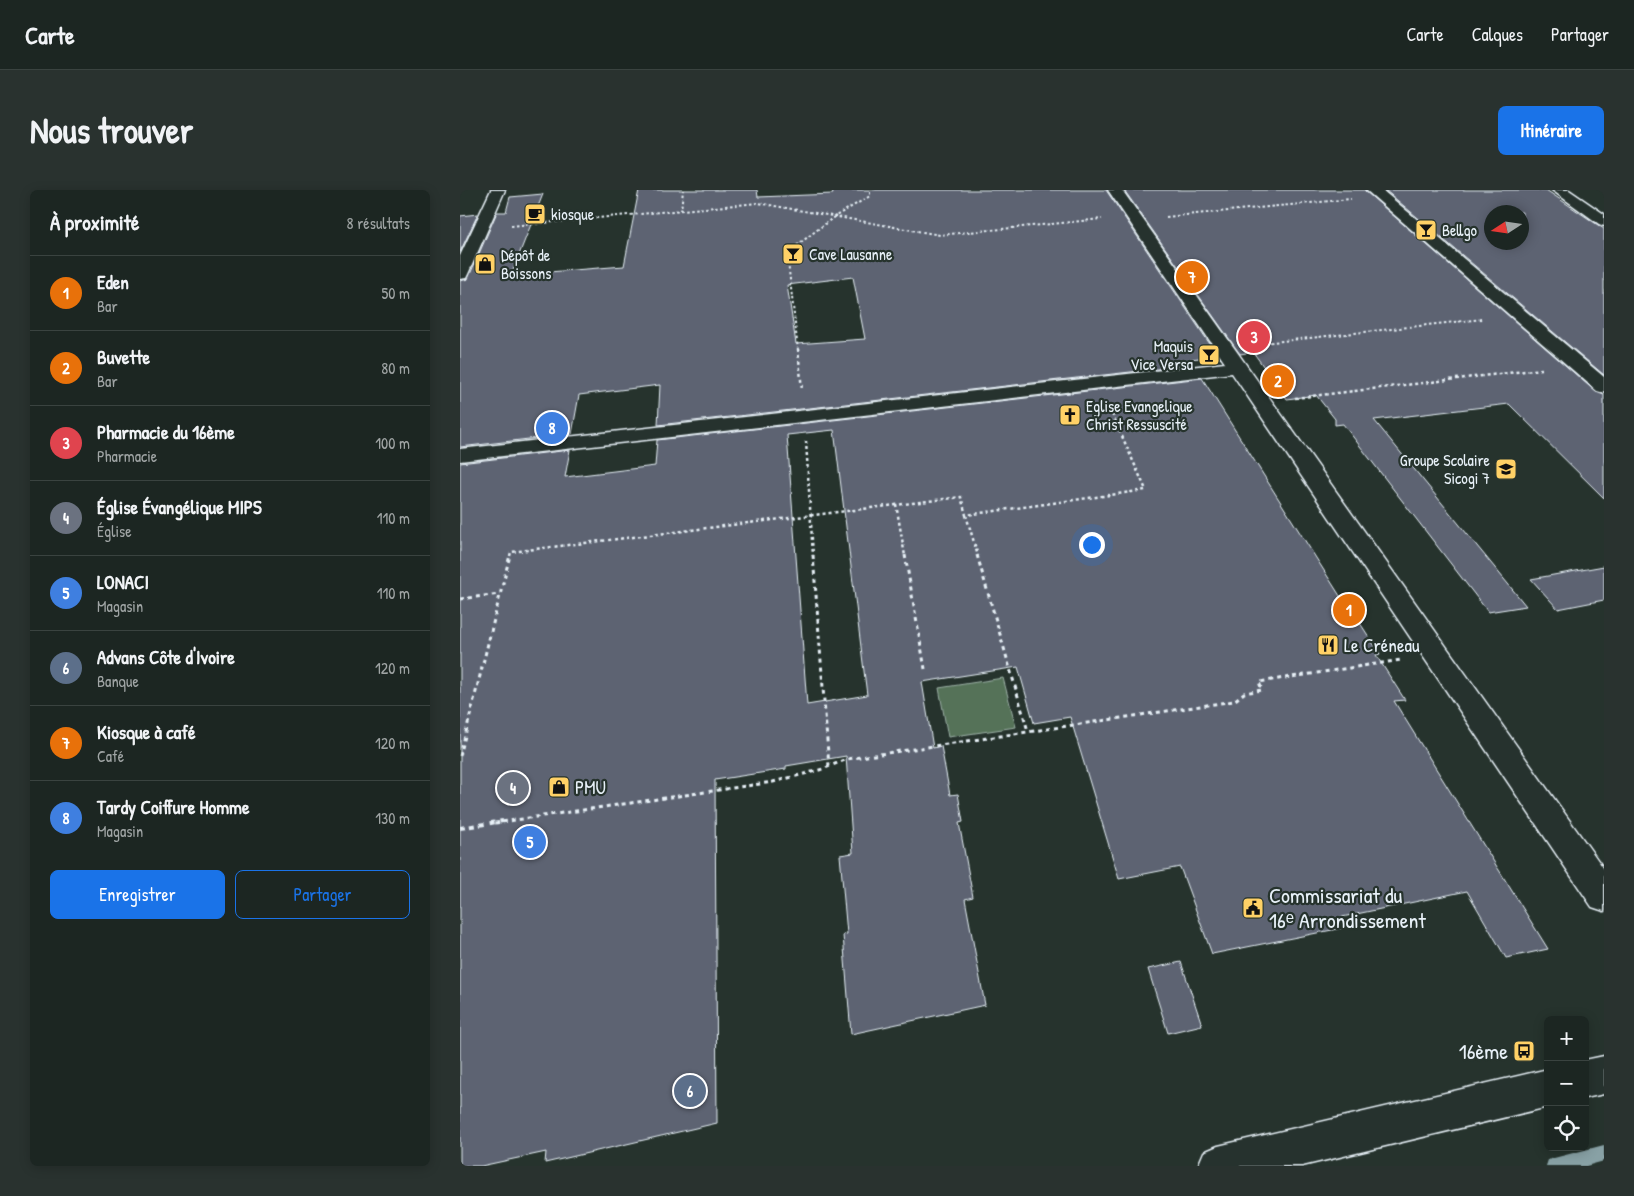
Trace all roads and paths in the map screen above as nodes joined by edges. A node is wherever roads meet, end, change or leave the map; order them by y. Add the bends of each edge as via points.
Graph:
1 (498, 190) edge
2 (683, 190) edge
3 (870, 190) edge
4 (1115, 190) edge
5 (1559, 190) edge
6 (1377, 193) edge
7 (681, 211) junction
8 (834, 217) junction
9 (1134, 218) junction
10 (1604, 221) edge
11 (481, 228) junction
12 (460, 274) edge
13 (1519, 315) junction
14 (1224, 348) junction
15 (1578, 365) junction
16 (1238, 367) junction
17 (1098, 383) junction
18 (1604, 387) edge
19 (1262, 402) junction
20 (805, 416) junction
21 (460, 455) edge
22 (896, 504) junction
23 (810, 514) junction
24 (966, 515) junction
25 (500, 594) junction
26 (460, 599) edge
27 (1435, 654) junction
28 (926, 669) dead end
29 (1028, 731) junction
30 (460, 756) edge
31 (829, 767) junction
32 (460, 828) edge
33 (1604, 896) edge
34 (1604, 1075) edge
35 (1589, 1078) edge
36 (1544, 1089) edge
37 (1218, 1166) edge

1 - 11 street
2 - 7 path
3 - 8 path via 870,196
4 - 9 street
5 - 10 street
6 - 9 path
6 - 13 street
7 - 8 path via 758,203
7 - 11 path
8 - 9 path via 940,235
8 - 20 path via 786,253
9 - 14 street
11 - 12 street
13 - 14 path
13 - 15 street
14 - 16 street
15 - 18 street
15 - 19 path
16 - 17 street
16 - 19 street
17 - 20 street
17 - 24 path via 1146,490
19 - 27 street
20 - 21 street
20 - 23 path
22 - 23 path
22 - 24 path via 961,497
22 - 28 path
23 - 25 path via 511,552
23 - 31 path
24 - 29 path
25 - 26 path
25 - 30 path
27 - 29 path via 1259,682 1262,690 1244,693 1234,701
27 - 33 street
29 - 31 path via 847,759
31 - 32 path via 748,786
34 - 35 street
36 - 37 street

